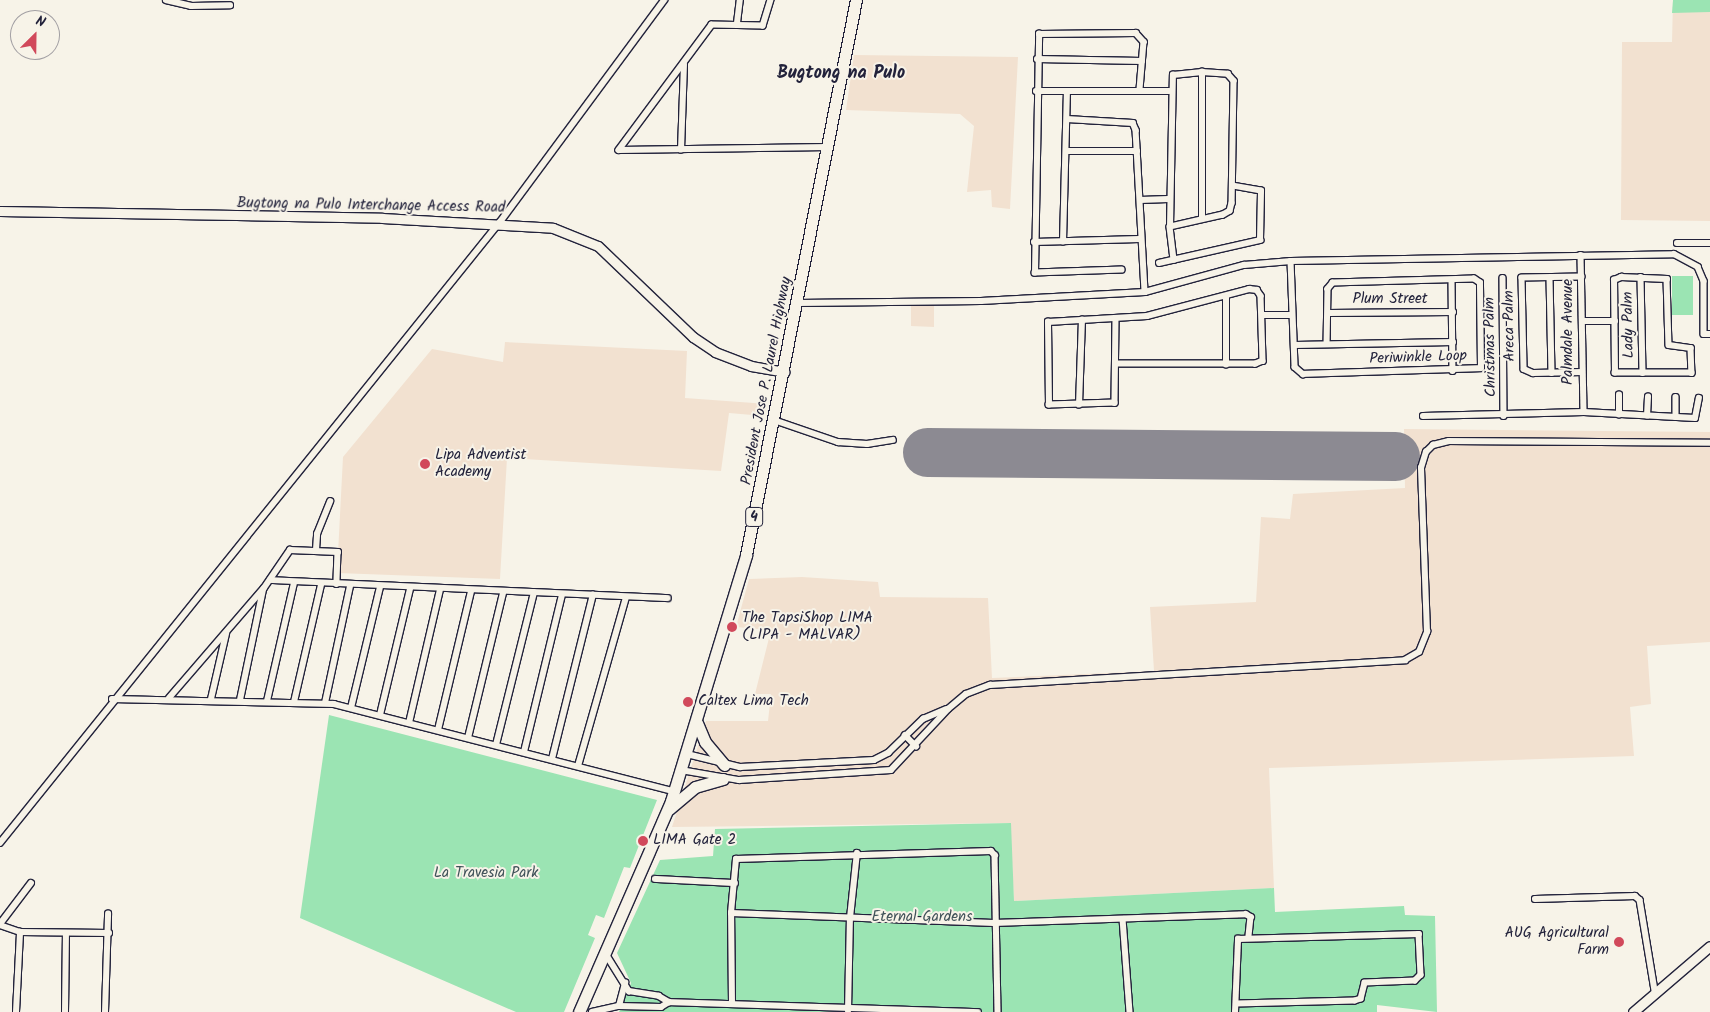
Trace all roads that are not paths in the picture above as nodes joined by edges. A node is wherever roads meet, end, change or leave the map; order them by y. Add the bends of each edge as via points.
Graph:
1 (166, 0) edge
2 (664, 0) edge
3 (740, 0) edge
4 (771, 0) edge
5 (856, 0) edge
6 (230, 5) dead end
7 (737, 23) junction
8 (1037, 59) junction
9 (1142, 61) junction
10 (684, 65) junction
11 (1202, 72) junction
12 (1140, 90) junction
13 (1036, 91) junction
14 (1169, 91) junction
15 (1067, 93) junction
16 (1067, 120) junction
17 (828, 147) junction
18 (681, 150) junction
19 (1066, 151) junction
20 (1137, 151) junction
21 (1232, 186) junction
22 (1140, 200) junction
23 (1168, 200) junction
24 (0, 211) edge
25 (1202, 219) junction
26 (500, 222) junction
27 (1170, 227) junction
28 (1139, 239) junction
29 (1034, 242) junction
30 (1064, 242) junction
31 (1710, 242) edge
32 (1677, 243) dead end
33 (1581, 255) junction
34 (1174, 260) junction
35 (1291, 261) junction
36 (1159, 263) dead end
37 (1122, 270) dead end
38 (1582, 277) junction
39 (1641, 277) junction
40 (1503, 278) dead end
41 (1550, 278) junction
42 (1452, 280) junction
43 (1144, 292) junction
44 (1226, 297) junction
45 (798, 303) junction
46 (1453, 312) junction
47 (1328, 313) junction
48 (1262, 314) junction
49 (1291, 314) junction
50 (1116, 319) junction
51 (1082, 320) junction
52 (1582, 321) junction
53 (1615, 321) junction
54 (1710, 334) edge
55 (1453, 342) junction
56 (1327, 344) junction
57 (1295, 345) junction
58 (1117, 364) junction
59 (1226, 365) junction
60 (1453, 371) junction
61 (784, 372) junction
62 (1582, 372) junction
63 (1552, 373) junction
64 (1643, 373) junction
65 (1619, 396) dead end
66 (1648, 397) dead end
67 (1676, 397) dead end
68 (1699, 398) dead end
69 (1079, 405) junction
70 (1583, 411) junction
71 (1619, 415) junction
72 (1423, 416) dead end
73 (1504, 416) junction
74 (1647, 416) junction
75 (1676, 417) junction
76 (774, 420) junction
77 (893, 440) dead end
78 (1710, 443) edge
79 (330, 501) dead end
80 (316, 550) junction
81 (270, 580) junction
82 (294, 583) junction
83 (337, 584) junction
84 (321, 585) junction
85 (350, 586) junction
86 (380, 587) junction
87 (264, 588) junction
88 (410, 589) junction
89 (440, 590) junction
90 (471, 592) junction
91 (502, 593) junction
92 (534, 593) junction
93 (562, 595) junction
94 (592, 596) junction
95 (626, 598) junction
96 (668, 598) dead end
97 (226, 632) junction
98 (170, 698) junction
99 (112, 699) junction
100 (211, 700) junction
101 (240, 700) junction
102 (267, 701) junction
103 (294, 702) junction
104 (325, 703) junction
105 (351, 708) junction
106 (948, 709) junction
107 (380, 715) junction
108 (409, 723) junction
109 (697, 723) junction
110 (438, 730) junction
111 (905, 735) junction
112 (468, 738) junction
113 (496, 745) junction
114 (916, 746) junction
115 (524, 752) junction
116 (687, 754) junction
117 (552, 759) junction
118 (724, 765) junction
119 (578, 766) junction
120 (681, 770) junction
121 (723, 779) junction
122 (674, 791) junction
123 (667, 810) junction
124 (0, 843) edge
125 (857, 853) junction
126 (655, 879) dead end
127 (31, 883) dead end
128 (735, 883) junction
129 (1535, 899) dead end
130 (731, 913) junction
131 (108, 914) dead end
132 (850, 918) junction
133 (1123, 919) junction
134 (994, 923) junction
135 (0, 925) edge
136 (20, 932) junction
137 (109, 933) junction
138 (66, 935) junction
139 (1249, 937) junction
140 (1710, 946) edge
141 (606, 954) junction
142 (625, 983) junction
143 (1655, 991) junction
144 (662, 997) junction
145 (669, 1002) junction
146 (732, 1003) junction
147 (1237, 1004) junction
148 (619, 1006) junction
149 (661, 1009) edge
150 (848, 1011) edge
151 (16, 1012) edge
152 (65, 1012) edge
153 (105, 1012) edge
154 (579, 1012) edge
155 (592, 1012) edge
156 (978, 1012) edge
157 (998, 1012) edge
158 (1130, 1012) edge
159 (1235, 1012) edge
160 (1633, 1012) edge

1 - 6 street via 191,6
2 - 26 street
3 - 7 street
4 - 7 street via 763,26
5 - 17 highway, President Jose P. Laurel Highway / 4
7 - 10 street via 712,25
8 - 9 street
8 - 9 street via 1039,34 1136,33 1144,42
8 - 13 street
9 - 12 street
10 - 18 street
10 - 18 street via 619,150
11 - 14 street via 1172,74
11 - 21 street via 1228,74 1234,81
11 - 25 street
12 - 14 street
12 - 15 street
13 - 15 street
13 - 29 street
14 - 23 street
15 - 16 street
16 - 19 street
16 - 20 street via 1133,123
17 - 18 street
17 - 45 highway, President Jose P. Laurel Highway / 4
19 - 20 street
19 - 30 street
20 - 22 street
21 - 25 street via 1230,212
21 - 34 street via 1261,191 1260,240
22 - 23 street
22 - 28 street
23 - 27 street
24 - 26 main road, Bugtong na Pulo Interchange Access Road
25 - 27 street
26 - 61 main road, Bugtong na Pulo Interchange Access Road via 553,228 598,246 692,337 716,352 751,366
26 - 99 street
27 - 34 street
28 - 30 street
28 - 43 street
29 - 30 street
29 - 37 street via 1035,273 1039,275
31 - 32 street
33 - 35 street
33 - 38 street, Palmdale Avenue
33 - 54 street via 1674,254 1686,257 1698,266 1704,280 1704,334
34 - 36 street
35 - 43 street via 1244,265
35 - 49 street
38 - 41 street
38 - 52 street, Palmdale Avenue
39 - 53 street via 1614,280
39 - 64 street, Lady Palm
39 - 64 street via 1667,279 1669,345 1691,348 1692,373
40 - 73 street, Christmas Palm
41 - 63 street
41 - 63 street, Areca Palm via 1522,278 1526,372
42 - 46 street
42 - 47 street, Periwinkle Loop via 1329,285
42 - 60 street, Periwinkle Loop via 1474,279 1480,284 1482,366
43 - 45 street via 982,301
44 - 48 street via 1257,290
44 - 50 street via 1147,316
44 - 59 street
45 - 61 highway, President Jose P. Laurel Highway / 4
46 - 47 street, Plum Street
46 - 55 street
47 - 56 street
48 - 49 street
48 - 59 street via 1263,361
49 - 57 street
50 - 51 street
50 - 58 street
51 - 69 street
51 - 69 street via 1053,320 1046,328 1046,401 1054,406
52 - 53 street
52 - 62 street, Palmdale Avenue
53 - 64 street via 1615,373
55 - 56 street
55 - 60 street
56 - 57 street
57 - 60 street, Periwinkle Loop via 1297,371
58 - 59 street
58 - 69 street via 1115,403
61 - 76 highway, President Jose P. Laurel Highway / 4
62 - 63 street
62 - 70 street, Palmdale Avenue
65 - 71 street
66 - 74 street
67 - 75 street
68 - 75 street via 1698,416
70 - 71 street
70 - 73 street
71 - 74 street
72 - 73 street
74 - 75 street
76 - 77 street via 838,442 867,444
76 - 109 highway, President Jose P. Laurel Highway / 4 via 746,554
78 - 106 street via 1449,441 1433,445 1426,452 1421,468 1428,632 1419,652 1405,660 990,684 966,694
79 - 80 street via 317,534
80 - 81 street via 290,550
80 - 83 street via 338,552
81 - 82 street
81 - 87 street
82 - 84 street
82 - 102 street
83 - 84 street
83 - 85 street
84 - 103 street
85 - 86 street
85 - 104 street
86 - 88 street
86 - 105 street
87 - 97 street
87 - 101 street
88 - 89 street
88 - 107 street
89 - 90 street
89 - 108 street
90 - 91 street
90 - 110 street
91 - 92 street
91 - 112 street
92 - 93 street
92 - 113 street
93 - 94 street
93 - 115 street
94 - 95 street
94 - 117 street
95 - 96 street
95 - 119 street
97 - 98 street
97 - 100 street
98 - 99 street
98 - 100 street
99 - 124 street
100 - 101 street
101 - 102 street
102 - 103 street
103 - 104 street
104 - 105 street
105 - 107 street
106 - 111 street via 923,718
106 - 114 street
107 - 108 street
108 - 110 street
109 - 116 highway, President Jose P. Laurel Highway / 4
109 - 118 highway via 705,742
110 - 112 street
111 - 114 street
111 - 118 street via 888,753 874,760
112 - 113 street
113 - 115 street
114 - 121 street via 891,770
115 - 117 street
116 - 118 street
116 - 120 highway, President Jose P. Laurel Highway / 4
117 - 119 street
119 - 122 street
120 - 121 street
120 - 122 highway, President Jose P. Laurel Highway / 4
121 - 123 highway via 694,787
122 - 123 highway, President Jose P. Laurel Highway / 4
123 - 141 highway, President Jose P. Laurel Highway / 4
125 - 128 street via 743,857 736,859
125 - 132 street
125 - 134 street via 991,851 995,855
126 - 128 street
127 - 135 street
128 - 130 street
129 - 143 street via 1635,896 1640,900
130 - 132 street
130 - 146 street
131 - 137 street
132 - 134 street
132 - 150 street
133 - 134 street
133 - 139 street via 1246,914 1251,917
133 - 158 street
134 - 157 street
135 - 136 street
136 - 138 street
136 - 151 street
137 - 138 street
137 - 153 street
138 - 152 street
139 - 147 street via 1235,943
139 - 147 street via 1414,932 1419,934 1421,975 1416,981 1365,983 1361,998 1355,1002
140 - 143 main road
141 - 142 street
141 - 154 highway, President Jose P. Laurel Highway / 4
142 - 144 street via 633,993
142 - 148 street
143 - 160 main road
144 - 145 street
144 - 149 street
145 - 146 street
145 - 149 street
146 - 150 street
147 - 159 street
148 - 149 street
148 - 155 street
150 - 156 street

